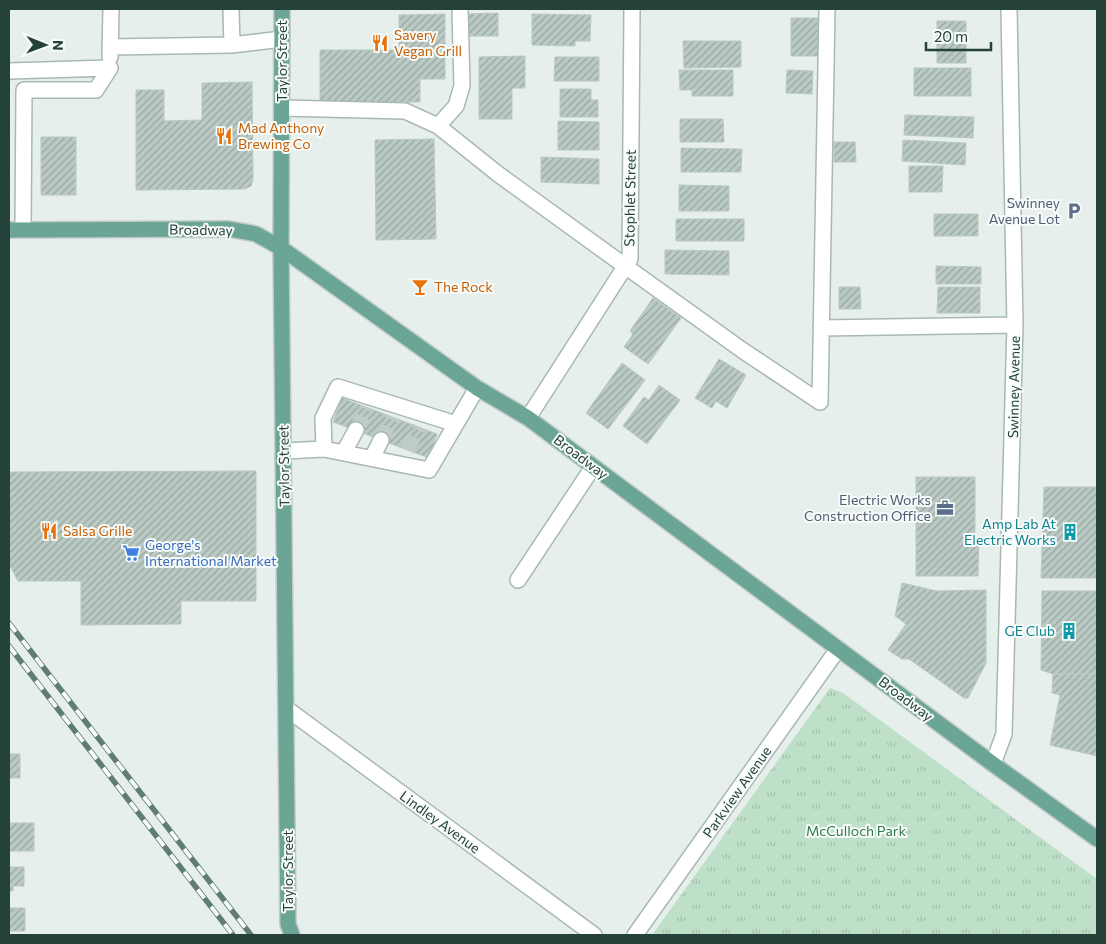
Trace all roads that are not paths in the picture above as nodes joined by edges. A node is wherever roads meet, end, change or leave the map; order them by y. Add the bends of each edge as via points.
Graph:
1 (111, 9) edge
2 (231, 9) edge
3 (282, 9) edge
4 (460, 9) edge
5 (632, 9) edge
6 (827, 9) edge
7 (1008, 9) edge
8 (282, 39) junction
9 (232, 46) junction
10 (110, 47) junction
11 (110, 68) junction
12 (9, 71) edge
13 (282, 108) junction
14 (438, 126) junction
15 (16, 230) edge
16 (281, 248) junction
17 (625, 266) junction
18 (1015, 325) junction
19 (821, 328) junction
20 (477, 388) junction
21 (528, 418) junction
22 (456, 424) junction
23 (356, 430) tunnel mouth
24 (381, 440) tunnel mouth
25 (324, 449) junction
26 (407, 450) tunnel mouth
27 (284, 451) junction
28 (344, 452) junction
29 (372, 458) junction
30 (400, 464) junction
31 (593, 467) junction
32 (518, 580) dead end
33 (838, 649) junction
34 (287, 709) junction
35 (993, 764) junction
36 (1097, 839) edge
37 (288, 932) edge
38 (594, 935) edge
39 (635, 935) edge

1 - 10 street
2 - 9 street
3 - 8 main road, Taylor Street
4 - 14 street via 462,86 456,106
5 - 17 street, Stophlet Street via 630,259
6 - 19 street
7 - 18 street, Swinney Avenue
8 - 9 street
8 - 13 main road, Taylor Street
9 - 10 street
10 - 11 street
11 - 12 street
11 - 15 street via 96,90 24,90
13 - 14 street via 405,111
13 - 16 main road, Taylor Street
14 - 17 street
15 - 16 main road, Broadway via 229,229 256,234
16 - 20 main road, Broadway
16 - 27 main road, Taylor Street
17 - 19 street via 820,402
17 - 21 street, Stophlet Street
18 - 19 street
18 - 35 street, Swinney Avenue via 1004,734
20 - 21 main road, Broadway
20 - 22 street
21 - 31 main road, Broadway
22 - 25 street via 422,421 370,403 338,387 323,418
22 - 30 street via 429,470
23 - 28 street
24 - 29 street
25 - 27 street
25 - 28 street
26 - 30 street
27 - 34 main road, Taylor Street
28 - 29 street
29 - 30 street
31 - 32 street
31 - 33 main road, Broadway
33 - 35 main road, Broadway
33 - 39 street, Parkview Avenue
34 - 37 main road, Taylor Street
34 - 38 street, Lindley Avenue
35 - 36 main road, Broadway

